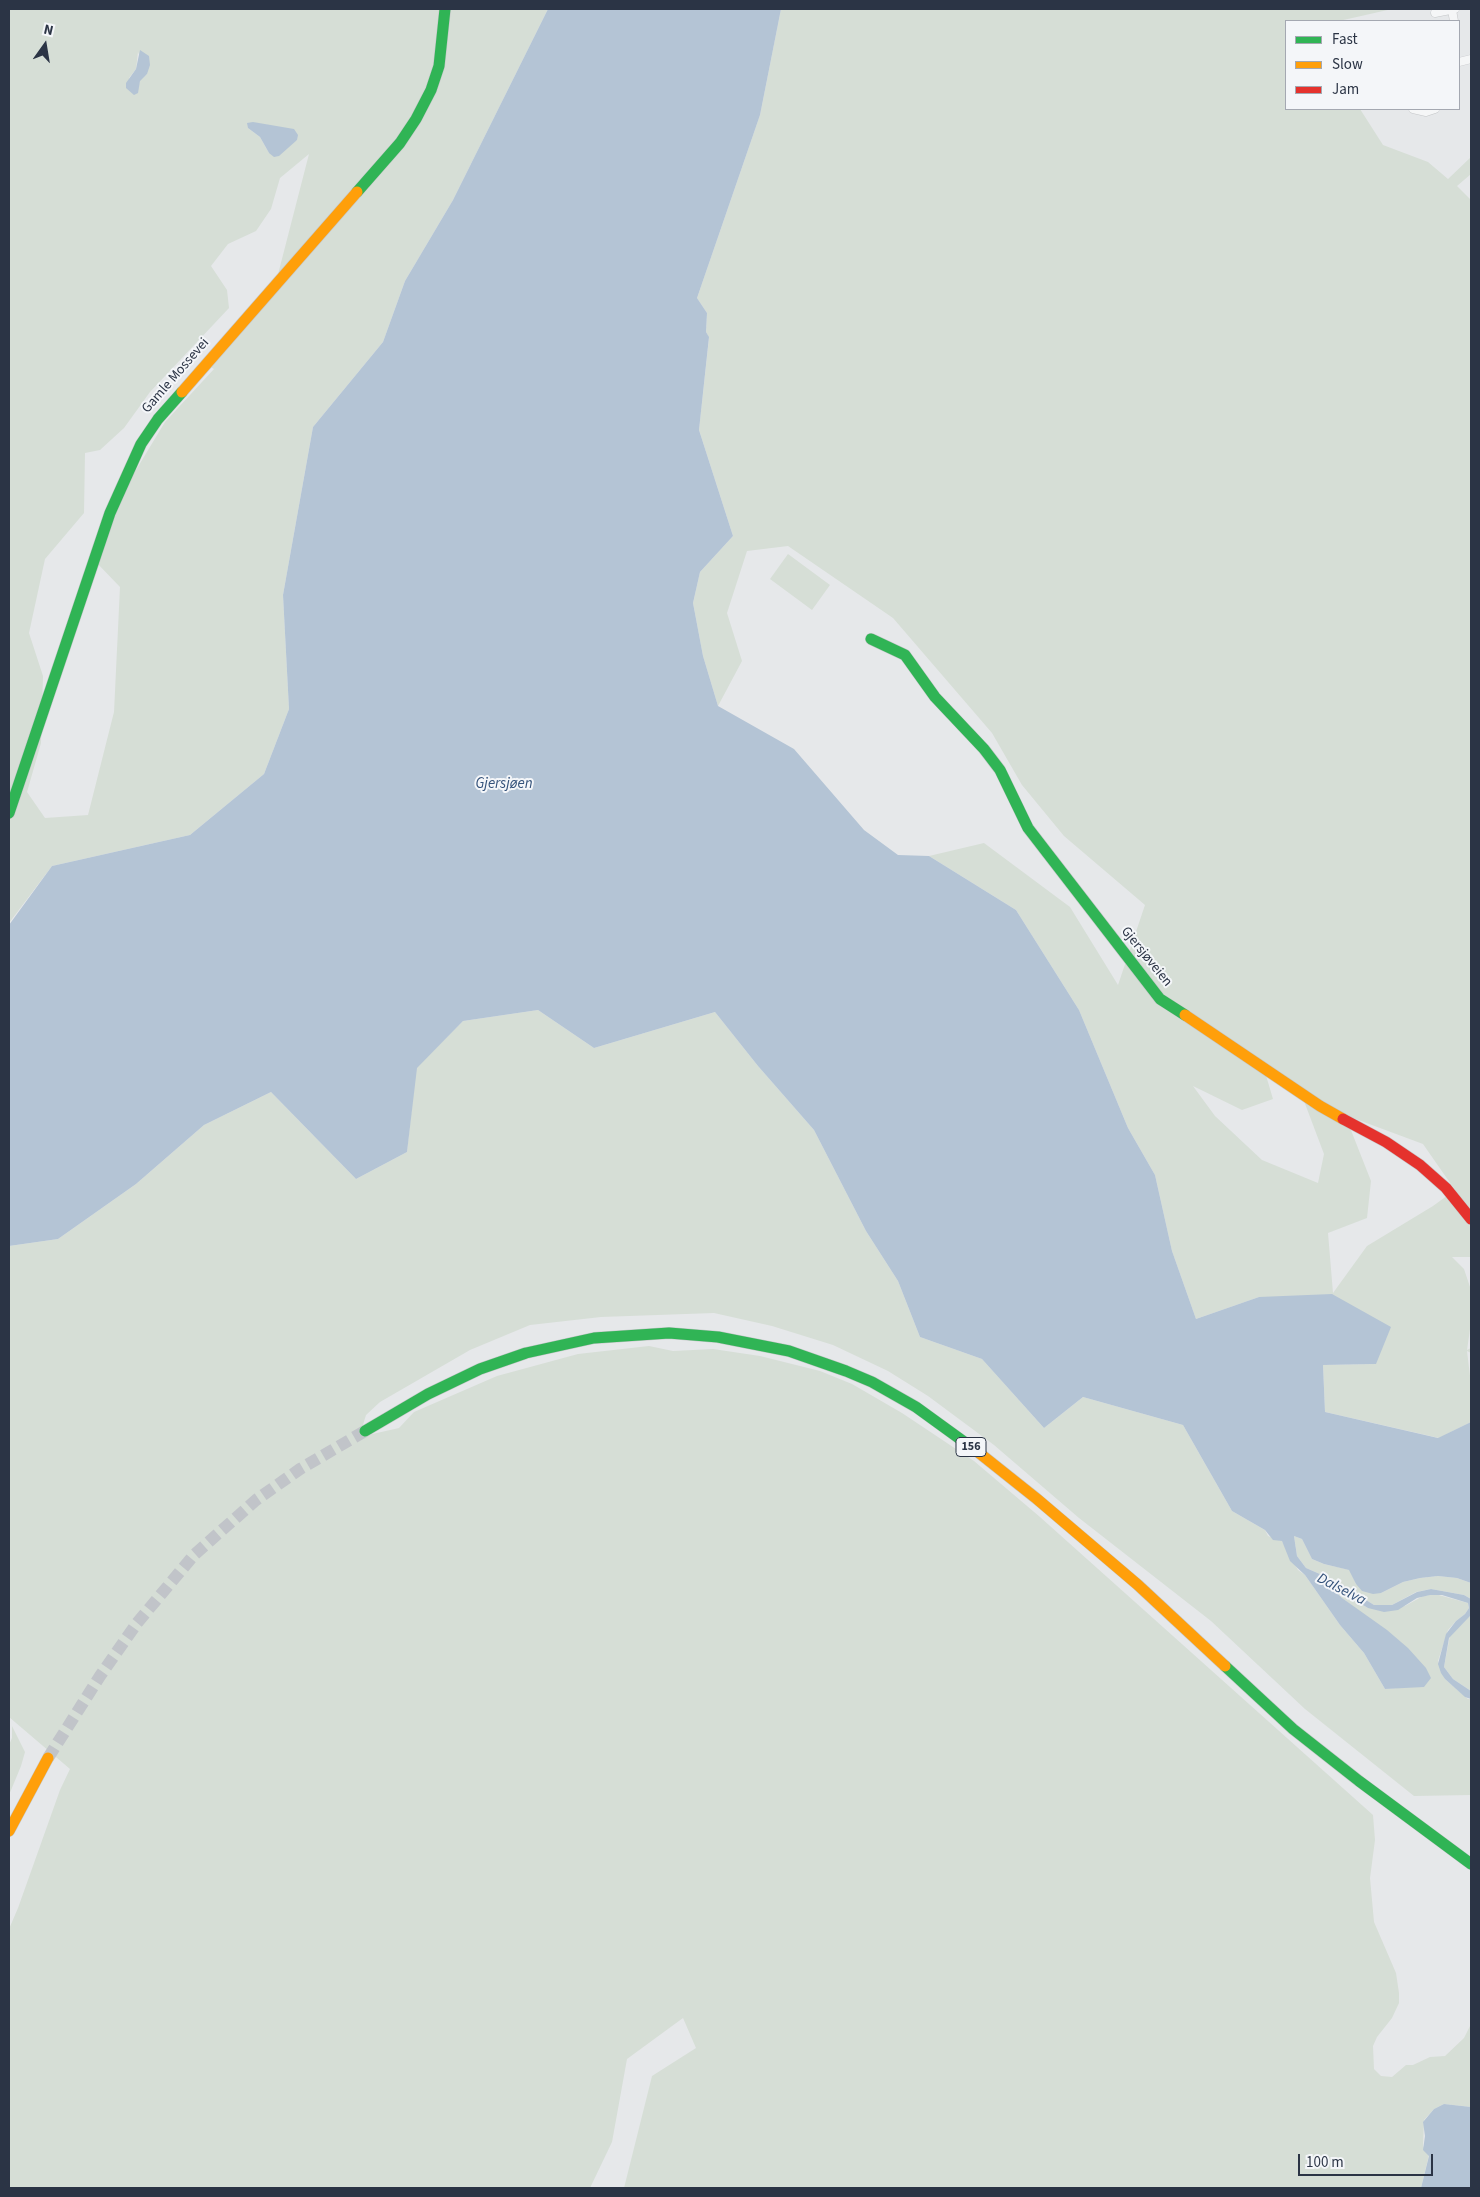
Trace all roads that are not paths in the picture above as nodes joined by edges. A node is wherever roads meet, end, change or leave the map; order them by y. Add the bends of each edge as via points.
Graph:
1 (445, 9) edge
2 (1454, 9) edge
3 (1436, 13) dead end
4 (1418, 110) edge
5 (1432, 110) edge
6 (871, 639) dead end
7 (9, 813) edge
8 (1471, 1219) edge
9 (365, 1431) tunnel mouth
10 (48, 1758) tunnel mouth
11 (9, 1831) edge
12 (1471, 1864) edge

1 - 7 main road, Gamle Mossevei via 439,66 431,90 400,143 158,419 141,444 110,513
2 - 3 street
4 - 5 street
6 - 8 main road, Gjersjøveien via 905,655 935,697 984,749 1000,770 1028,828 1160,999 1320,1106 1420,1164 1446,1188
9 - 12 main road, 156 via 428,1394 480,1369 526,1353 594,1338 669,1333 718,1337 789,1351 846,1370 916,1407 988,1460 1138,1585 1300,1734
10 - 11 main road

